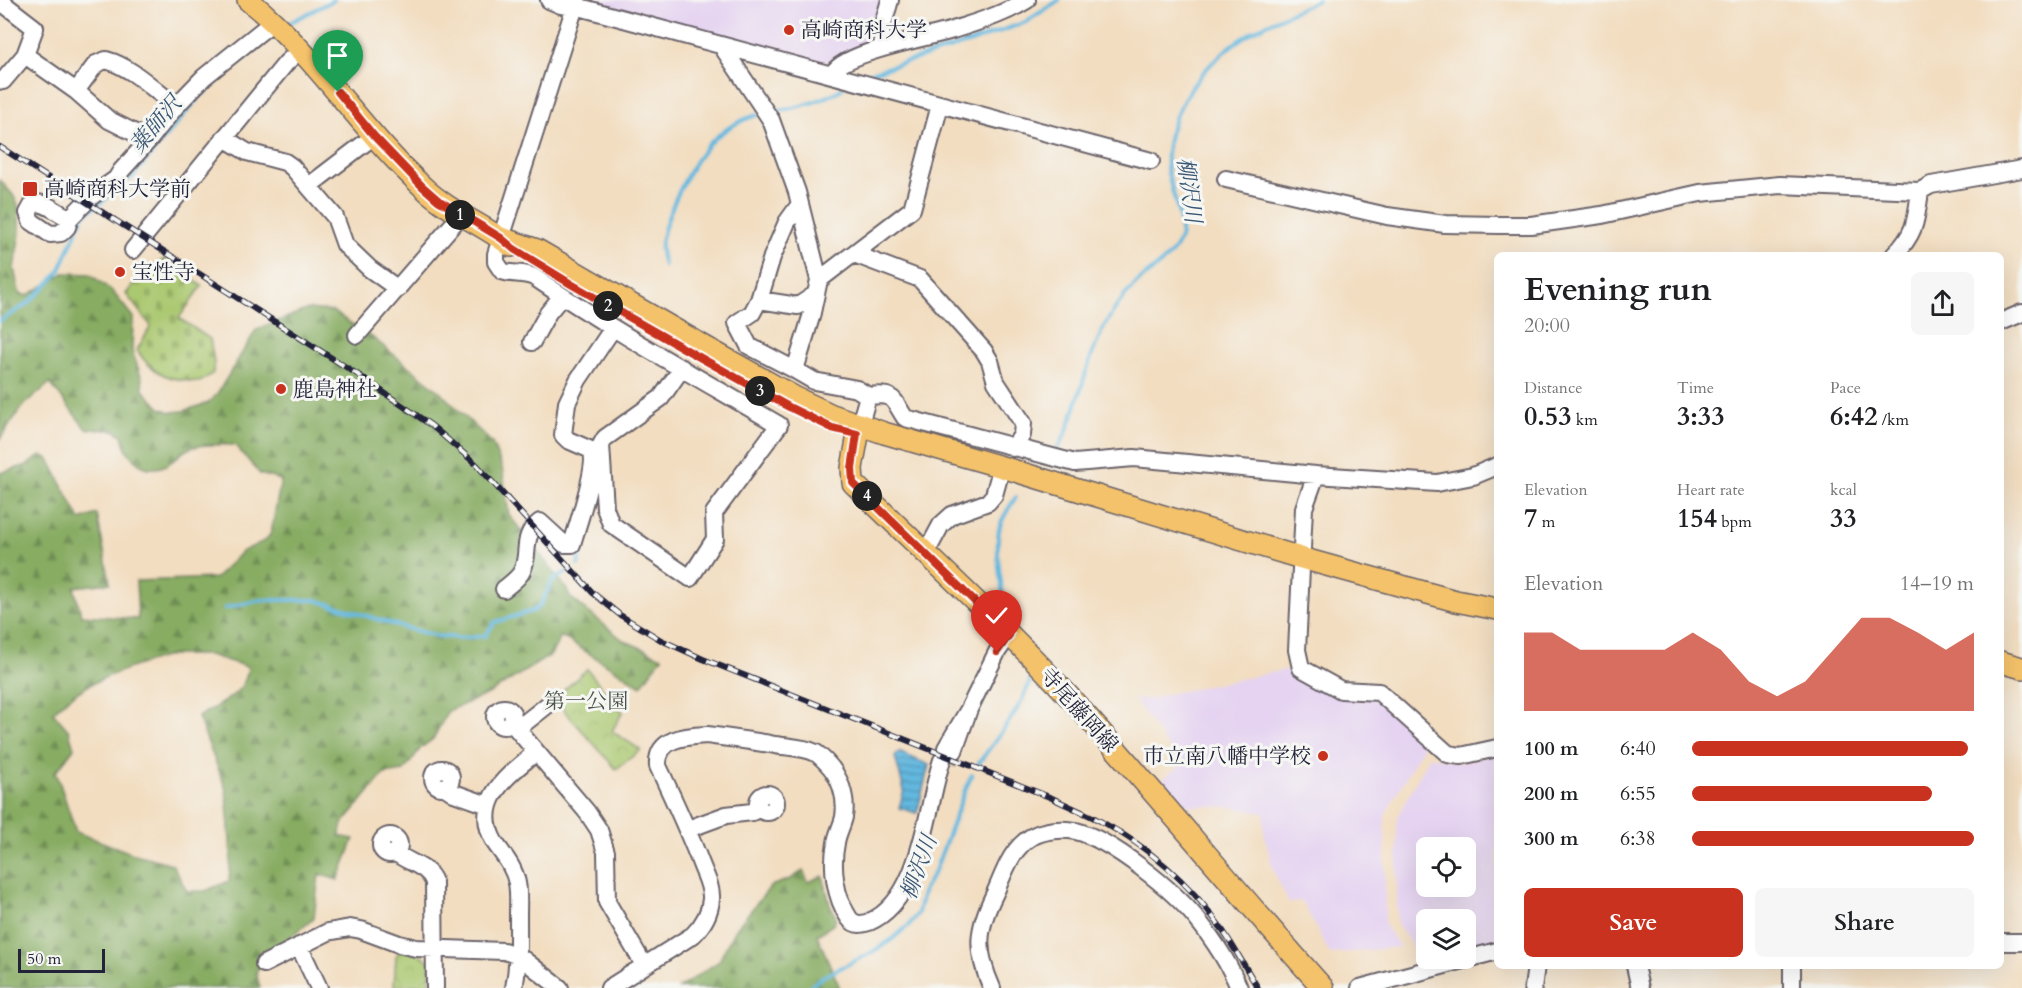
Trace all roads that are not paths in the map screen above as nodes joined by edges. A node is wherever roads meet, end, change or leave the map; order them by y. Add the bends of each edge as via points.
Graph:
1 (248, 0) edge
2 (549, 0) edge
3 (890, 0) edge
4 (1027, 0) edge
5 (0, 1) edge
6 (576, 3) edge
7 (274, 21) junction
8 (721, 45) junction
9 (884, 47) junction
10 (301, 49) junction
11 (25, 55) junction
12 (833, 74) junction
13 (3, 81) dead end
14 (76, 91) junction
15 (940, 105) junction
16 (176, 106) junction
17 (374, 136) junction
18 (224, 138) junction
19 (149, 140) junction
20 (1151, 161) dead end
21 (2022, 169) edge
22 (1226, 179) dead end
23 (309, 185) junction
24 (1920, 191) junction
25 (800, 204) junction
26 (460, 215) junction
27 (70, 218) dead end
28 (501, 238) junction
29 (133, 250) dead end
30 (1897, 252) edge
31 (854, 254) junction
32 (817, 287) junction
33 (398, 289) junction
34 (562, 296) junction
35 (759, 300) junction
36 (2022, 313) edge
37 (2004, 321) edge
38 (613, 328) junction
39 (357, 335) dead end
40 (532, 342) dead end
41 (682, 368) junction
42 (795, 370) junction
43 (868, 396) junction
44 (858, 429) junction
45 (1013, 448) junction
46 (597, 459) junction
47 (1494, 467) edge
48 (1316, 475) junction
49 (999, 477) junction
50 (1061, 486) junction
51 (926, 553) junction
52 (1302, 558) junction
53 (504, 589) dead end
54 (1494, 608) edge
55 (1009, 635) junction
56 (2004, 663) edge
57 (2022, 668) edge
58 (550, 703) dead end
59 (1494, 749) edge
60 (535, 753) junction
61 (445, 787) dead end
62 (488, 805) junction
63 (760, 808) dead end
64 (688, 830) junction
65 (395, 852) dead end
66 (2004, 942) edge
67 (2022, 942) edge
68 (300, 946) junction
69 (435, 949) junction
70 (1494, 952) edge
71 (519, 956) junction
72 (264, 964) dead end
73 (644, 965) junction
74 (1536, 969) edge
75 (1636, 969) edge
76 (1792, 969) edge
77 (319, 988) edge
78 (435, 988) edge
79 (514, 988) edge
80 (560, 988) edge
81 (609, 988) edge
82 (992, 988) edge
83 (1239, 988) edge
84 (1323, 988) edge
85 (1360, 988) edge
86 (1533, 988) edge
87 (1640, 988) edge
88 (1792, 988) edge

1 - 7 main road
2 - 6 street via 561,5
3 - 9 street via 882,31
4 - 9 street via 953,30
5 - 11 street via 35,28
6 - 8 street
6 - 28 street
7 - 10 main road
7 - 16 street via 204,77
8 - 12 street
8 - 25 street via 771,120
9 - 12 street via 842,63
10 - 17 main road
10 - 18 street
11 - 13 street
11 - 14 street
12 - 15 street
14 - 16 street via 96,64 106,60 133,73
14 - 19 street via 109,120
15 - 20 street
15 - 31 street via 912,209
16 - 19 street
17 - 23 street
17 - 26 main road via 422,186
18 - 23 street via 247,152 285,162
18 - 29 street
19 - 27 street via 116,179
21 - 24 street via 1931,185
22 - 24 street via 1387,216 1445,224 1499,225 1602,214 1700,192 1780,185
23 - 33 street via 335,217 345,245
24 - 30 street via 1915,226
25 - 32 street
25 - 35 street via 783,231
26 - 28 main road
26 - 33 street
28 - 34 street via 496,262 502,271 524,273
28 - 44 main road via 537,250 794,397
31 - 32 street
31 - 45 street via 920,279 984,351 996,382 1023,423 1022,435
32 - 35 street via 798,306
32 - 42 street
33 - 39 street
34 - 38 street
34 - 40 street
35 - 42 street via 752,313 738,323 749,346
36 - 37 street
38 - 41 street
38 - 46 street via 578,380 564,419 563,435 591,450
41 - 46 street via 661,398 605,438
41 - 46 street via 779,425 714,513 715,539 690,578 611,524
42 - 43 street via 814,381 857,389
43 - 44 street
43 - 45 street via 896,400 905,418
44 - 49 main road
44 - 50 main road
44 - 51 main road, 寺尾藤岡線 via 853,483
45 - 48 street via 1075,463 1134,458
46 - 53 street via 572,544 564,544 540,522 528,537 521,573
47 - 48 street via 1437,483
48 - 52 street via 1304,508
49 - 50 main road
49 - 51 street via 988,502 952,515 941,525
50 - 52 main road
51 - 55 main road, 寺尾藤岡線
52 - 54 main road
52 - 59 street via 1297,650 1302,668 1341,690 1379,692 1449,754 1461,756
55 - 64 street via 936,778 915,864 905,887 881,914 857,924 843,908 835,874 835,850 844,816 844,795 828,764 816,754 707,735 666,744 657,756 658,766
55 - 84 main road, 寺尾藤岡線 via 1090,720
56 - 57 main road
58 - 60 street via 514,725
60 - 62 street via 498,786
60 - 73 street via 599,830 606,852 607,902
61 - 62 street
62 - 71 street via 489,829 518,885
63 - 64 street via 726,815
64 - 73 street via 708,882 709,910 693,936
65 - 69 street via 432,875
66 - 67 street
68 - 69 street via 328,932 350,928 408,946
68 - 72 street
68 - 77 street
69 - 71 street via 504,951
69 - 78 street
70 - 85 street
71 - 79 street
71 - 80 street
73 - 81 street
74 - 86 street
75 - 87 street
76 - 88 street
82 - 83 street via 979,947 984,916 1011,857 1021,845 1032,836 1061,830 1076,831 1112,848 1174,895 1217,948

